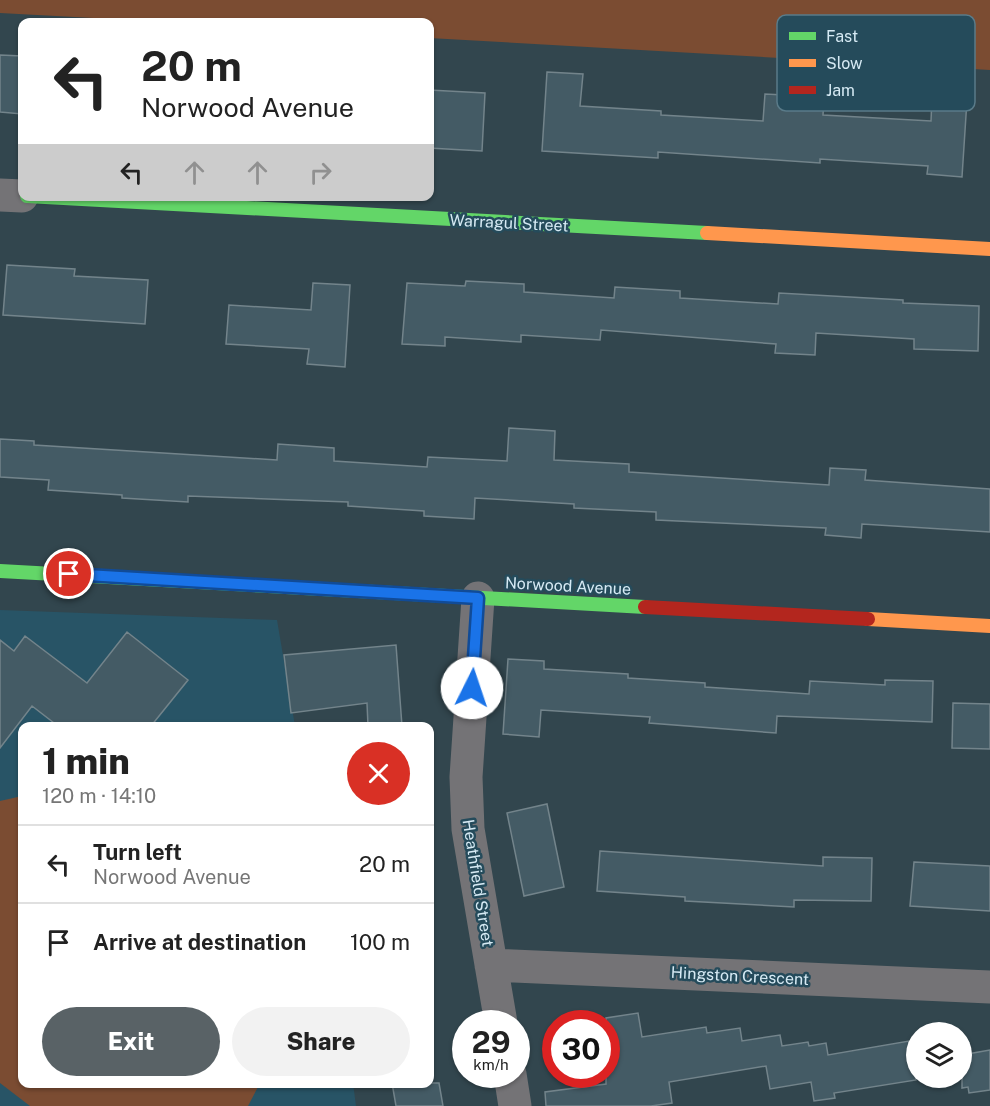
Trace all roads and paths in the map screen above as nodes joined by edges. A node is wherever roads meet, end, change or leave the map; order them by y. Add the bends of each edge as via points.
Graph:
1 (0, 195) edge
2 (18, 196) edge
3 (118, 201) edge
4 (990, 249) edge
5 (0, 570) edge
6 (478, 598) junction
7 (990, 626) edge
8 (491, 965) junction
9 (990, 987) edge
10 (499, 1010) edge
11 (512, 1088) edge
12 (515, 1106) edge

1 - 2 street
3 - 4 street, Warragul Street
5 - 6 street, Norwood Avenue
6 - 7 street, Norwood Avenue
6 - 8 street, Heathfield Street via 467,808
8 - 9 street, Hingston Crescent
8 - 10 street, Heathfield Street
11 - 12 street

